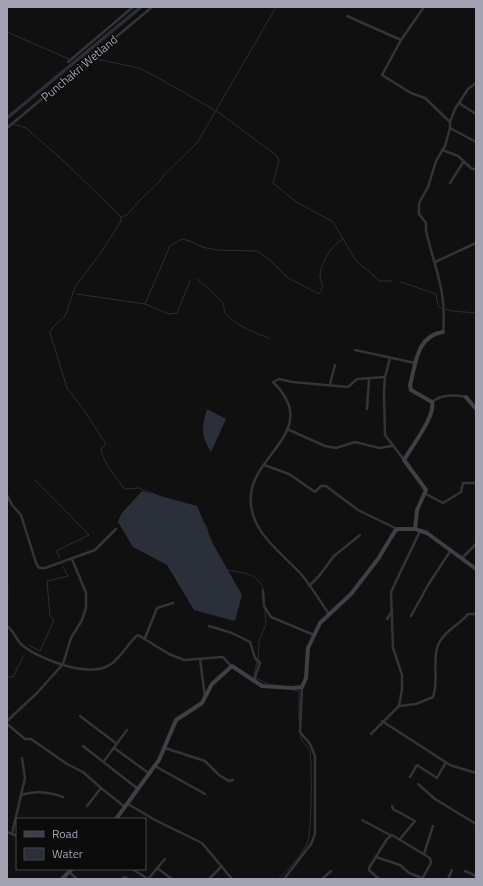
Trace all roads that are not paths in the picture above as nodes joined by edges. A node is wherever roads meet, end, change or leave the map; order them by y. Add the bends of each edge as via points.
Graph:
1 (133, 7) edge
2 (152, 7) edge
3 (424, 7) edge
4 (347, 16) dead end
5 (401, 40) junction
6 (68, 62) dead end
7 (476, 83) edge
8 (459, 103) junction
9 (476, 114) edge
10 (450, 122) junction
11 (7, 128) edge
12 (450, 128) junction
13 (476, 142) edge
14 (442, 150) junction
15 (464, 161) junction
16 (476, 169) edge
17 (450, 183) dead end
18 (476, 243) edge
19 (435, 262) junction
20 (443, 332) joint
21 (355, 350) dead end
22 (390, 358) junction
23 (415, 363) junction
24 (335, 365) dead end
25 (385, 378) junction
26 (369, 379) junction
27 (330, 384) junction
28 (466, 397) joint
29 (432, 402) junction
30 (367, 409) dead end
31 (476, 409) edge
32 (287, 429) junction
33 (392, 446) junction
34 (404, 460) junction
35 (264, 465) junction
36 (476, 482) edge
37 (426, 494) junction
38 (7, 495) edge
39 (116, 529) dead end
40 (415, 529) junction
41 (398, 530) junction
42 (421, 530) junction
43 (360, 535) dead end
44 (476, 544) edge
45 (451, 550) junction
46 (462, 558) junction
47 (72, 559) junction
48 (476, 569) edge
49 (7, 582) edge
50 (309, 586) junction
51 (263, 590) dead end
52 (7, 600) edge
53 (173, 603) dead end
54 (392, 611) junction
55 (329, 614) junction
56 (476, 614) edge
57 (411, 616) dead end
58 (387, 619) dead end
59 (7, 626) edge
60 (209, 626) dead end
61 (314, 635) junction
62 (145, 638) junction
63 (200, 660) junction
64 (63, 664) junction
65 (232, 666) junction
66 (254, 680) junction
67 (302, 687) junction
68 (205, 697) junction
69 (399, 706) junction
70 (80, 716) dead end
71 (7, 721) edge
72 (382, 721) junction
73 (7, 724) edge
74 (127, 730) dead end
75 (371, 734) dead end
76 (117, 744) junction
77 (83, 746) dead end
78 (114, 748) junction
79 (165, 748) junction
80 (22, 758) dead end
81 (104, 761) junction
82 (446, 762) junction
83 (155, 766) junction
84 (476, 773) edge
85 (150, 774) junction
86 (410, 777) dead end
87 (233, 780) dead end
88 (418, 784) dead end
89 (101, 788) junction
90 (138, 789) junction
91 (205, 794) dead end
92 (20, 796) junction
93 (63, 797) dead end
94 (87, 806) dead end
95 (127, 806) junction
96 (392, 806) dead end
97 (117, 818) edge
98 (362, 820) dead end
99 (476, 824) edge
100 (433, 826) dead end
101 (7, 832) edge
102 (12, 834) junction
103 (16, 836) edge
104 (391, 836) junction
105 (400, 839) junction
106 (424, 854) junction
107 (376, 857) junction
108 (165, 859) dead end
109 (222, 866) junction
110 (157, 868) junction
111 (134, 870) edge
112 (452, 870) dead end
113 (70, 871) edge
114 (331, 872) dead end
115 (465, 872) dead end
116 (288, 876) junction
117 (476, 876) edge
118 (62, 879) edge
119 (77, 879) edge
120 (120, 879) edge
121 (128, 879) edge
122 (148, 879) edge
123 (172, 879) edge
124 (209, 879) edge
125 (232, 879) edge
126 (284, 879) edge
127 (292, 879) edge
128 (322, 879) edge
129 (380, 879) edge
130 (422, 879) edge
131 (448, 879) edge

1 - 6 street, Punchakri Wetland
2 - 11 street, Punchakri Wetland
3 - 5 street
4 - 5 street
5 - 10 street via 382,75 411,93 425,98
7 - 8 street via 468,89
8 - 9 street
8 - 10 street
10 - 12 street
12 - 13 street
12 - 14 street
14 - 15 street
14 - 19 street via 419,203 419,214 426,223 426,232
15 - 16 street via 472,169
15 - 17 street
18 - 19 street
19 - 20 street via 443,293
20 - 23 street via 427,338 419,350
21 - 22 street
22 - 23 street
22 - 25 street
23 - 29 street via 411,390
24 - 27 street
25 - 26 street
25 - 33 street via 385,435
26 - 27 street via 355,379 348,387
26 - 30 street
27 - 32 street via 276,379 274,382 284,396 291,413
28 - 29 street via 440,396
28 - 31 street
29 - 34 street via 431,414
32 - 33 street via 325,446 336,448 355,442 379,448
32 - 35 street
33 - 34 street
34 - 37 street via 423,484
35 - 41 street via 289,474 315,492 321,486 326,486 358,510
35 - 50 street via 258,472 250,496 254,516 266,540 301,574
36 - 37 street via 464,483 461,492 443,503
37 - 40 street via 418,510
38 - 47 street via 21,515 39,568
39 - 47 street via 95,550
40 - 41 street
40 - 42 street
41 - 55 street via 351,594
42 - 45 street
42 - 54 street via 391,592
43 - 50 street via 334,556
44 - 46 street
45 - 46 street
45 - 57 street
46 - 48 street
47 - 64 street via 87,600 82,620 71,638
49 - 52 street
50 - 55 street
51 - 61 street via 264,606 271,617
53 - 62 street via 158,608
54 - 58 street
54 - 69 street via 393,648 402,675
55 - 61 street
56 - 69 street via 468,614 460,624 442,637 436,655 436,690 433,697 416,704
59 - 64 street via 20,644 31,652
60 - 66 street via 250,642 255,658 260,663
61 - 67 street via 308,648 306,678
62 - 63 street via 169,654 184,660
62 - 64 street via 136,636 120,657 110,665 85,670
63 - 65 street via 223,657
63 - 68 street
64 - 71 street
65 - 66 street
65 - 68 street via 212,684
66 - 67 street via 262,686
67 - 116 street via 300,732 310,744 315,756 314,834 311,844
68 - 79 street via 202,703 176,720
69 - 72 street
70 - 76 street
72 - 75 street
72 - 82 street
73 - 89 street via 25,739 31,739 83,772
74 - 76 street
76 - 78 street
77 - 81 street
78 - 81 street
78 - 85 street
79 - 83 street
79 - 87 street via 205,761 224,778
80 - 92 street via 25,778
81 - 90 street
82 - 84 street
82 - 86 street via 437,778 417,766
83 - 85 street
83 - 91 street
85 - 90 street
88 - 99 street via 436,799
89 - 94 street
89 - 95 street
90 - 95 street
92 - 93 street via 42,792
92 - 102 street
95 - 97 street
95 - 109 street via 202,843
96 - 105 street via 415,821
98 - 104 street
100 - 106 street
101 - 102 street
102 - 103 street
104 - 105 street
104 - 107 street
105 - 106 street
106 - 130 street via 432,862
107 - 129 street via 369,870
107 - 130 street via 400,865
108 - 110 street
109 - 124 street
109 - 125 street
110 - 122 street
110 - 123 street
111 - 122 street
112 - 131 street
113 - 118 street
113 - 119 street
114 - 128 street
115 - 117 street
116 - 126 street
116 - 127 street
120 - 121 street

